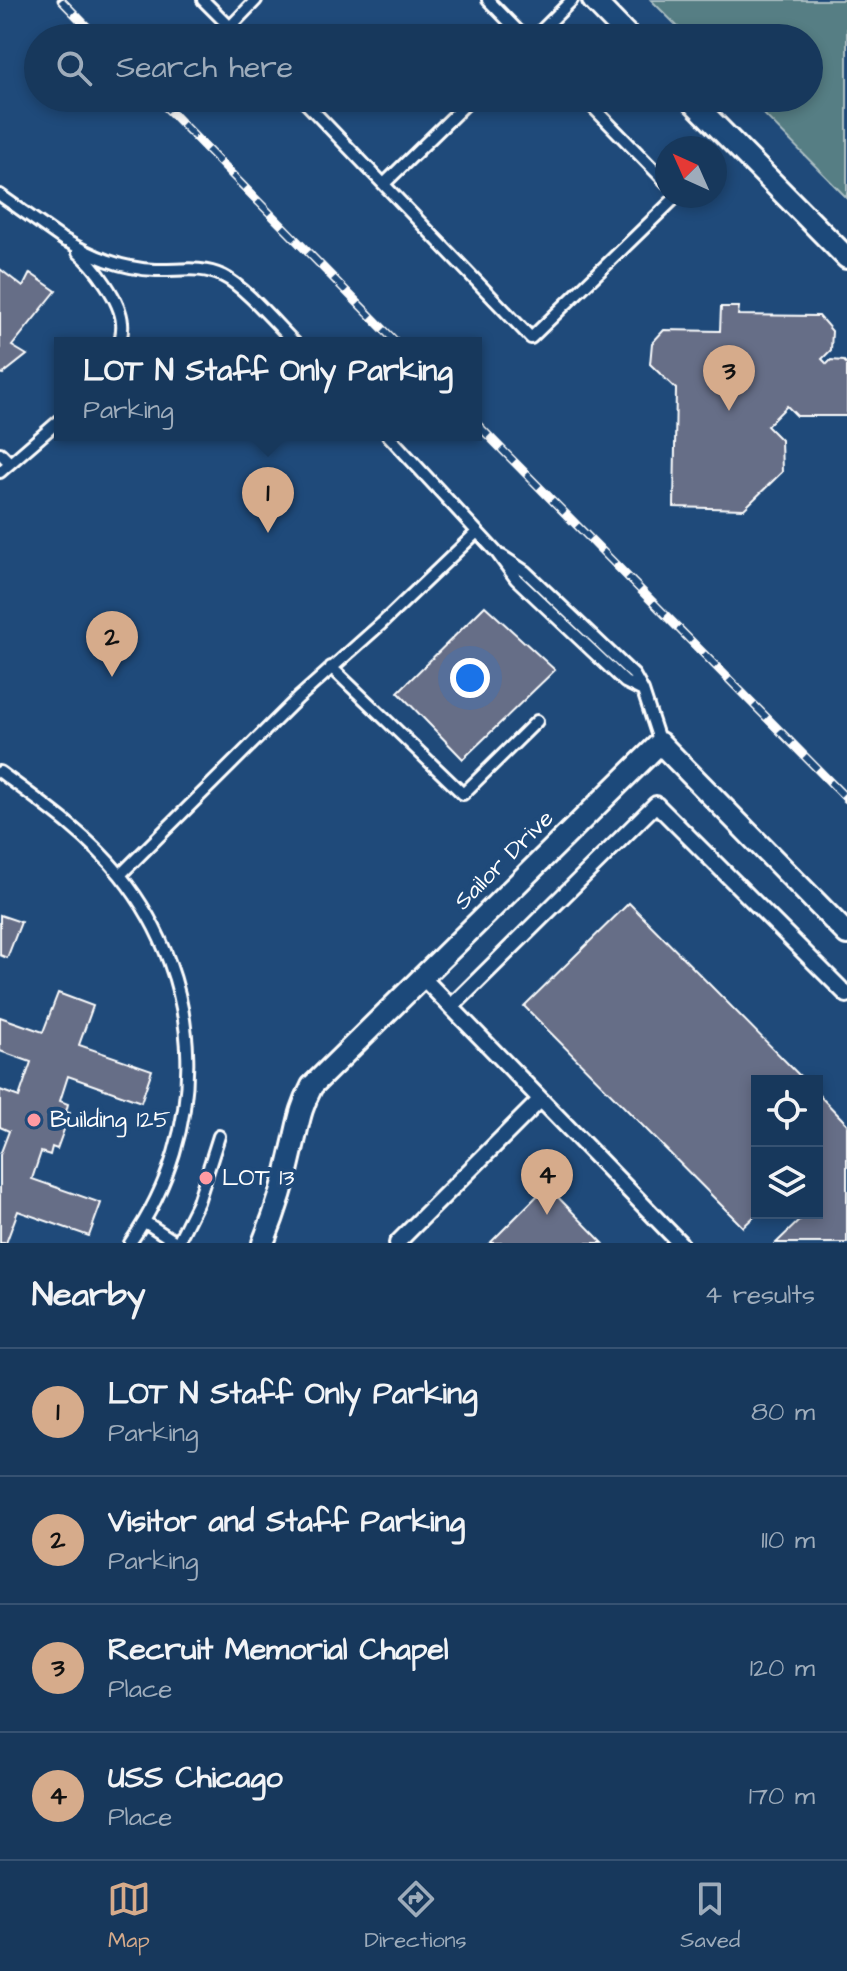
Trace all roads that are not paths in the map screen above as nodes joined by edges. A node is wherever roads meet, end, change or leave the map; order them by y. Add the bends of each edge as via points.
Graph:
1 (203, 0) edge
2 (256, 0) edge
3 (488, 0) edge
4 (572, 0) edge
5 (593, 0) edge
6 (227, 24) edge
7 (233, 24) edge
8 (511, 24) edge
9 (548, 24) edge
10 (616, 24) edge
11 (315, 112) edge
12 (458, 112) edge
13 (598, 112) edge
14 (703, 112) edge
15 (655, 171) edge
16 (385, 183) junction
17 (0, 195) edge
18 (665, 208) edge
19 (63, 239) junction
20 (847, 258) edge
21 (121, 337) edge
22 (289, 337) edge
23 (54, 425) edge
24 (394, 441) edge
25 (0, 453) edge
26 (10, 463) junction
27 (0, 472) edge
28 (477, 532) junction
29 (331, 667) junction
30 (537, 721) dead end
31 (660, 743) junction
32 (0, 772) edge
33 (120, 875) junction
34 (847, 934) edge
35 (422, 977) junction
36 (847, 995) edge
37 (451, 1007) junction
38 (540, 1100) junction
39 (219, 1136) dead end
40 (145, 1222) junction
41 (178, 1242) edge
42 (130, 1243) edge
43 (263, 1243) edge
44 (397, 1243) edge
45 (680, 1243) edge

1 - 6 lane
2 - 7 lane
3 - 8 lane
4 - 9 lane
5 - 10 street
11 - 16 lane
12 - 16 lane
13 - 15 lane
14 - 20 street
16 - 18 lane via 531,338
17 - 19 lane
19 - 21 lane via 82,255 113,298 123,320
19 - 22 lane via 94,257 127,267 193,269 225,277
23 - 26 lane
24 - 28 lane
25 - 26 lane
26 - 27 lane
28 - 29 lane
28 - 31 lane via 516,579 625,682 643,691
29 - 30 lane via 463,794
29 - 33 lane
31 - 34 street
31 - 35 street, Sailor Drive
32 - 33 lane via 86,839
33 - 40 lane via 155,929 171,968 188,1050 181,1133
35 - 37 street
35 - 43 street, Sailor Drive via 312,1086 299,1111 277,1210
36 - 37 street via 656,804
37 - 38 street
38 - 44 street
38 - 45 street
39 - 41 lane via 198,1202
40 - 41 lane
40 - 42 lane

